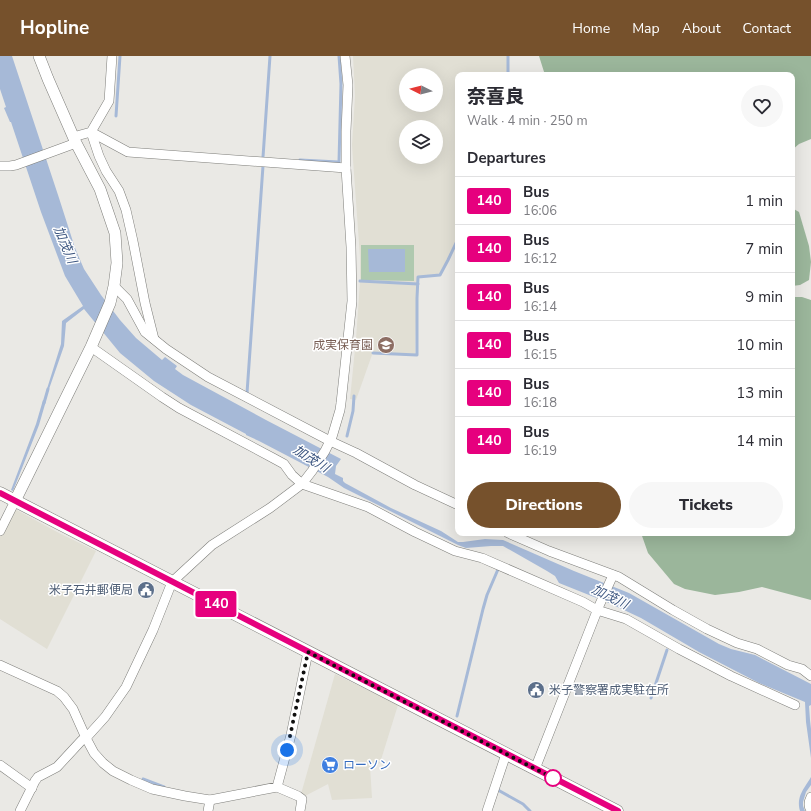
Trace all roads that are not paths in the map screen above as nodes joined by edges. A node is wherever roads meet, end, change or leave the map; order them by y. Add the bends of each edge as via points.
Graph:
1 (39, 56) edge
2 (112, 56) edge
3 (345, 56) edge
4 (91, 132) junction
5 (72, 142) junction
6 (0, 166) edge
7 (346, 168) junction
8 (114, 286) junction
9 (154, 339) junction
10 (93, 343) junction
11 (330, 441) junction
12 (302, 484) junction
13 (0, 493) edge
14 (15, 501) junction
15 (455, 504) edge
16 (0, 531) edge
17 (515, 536) edge
18 (613, 575) junction
19 (172, 582) junction
20 (598, 608) junction
21 (308, 652) junction
22 (0, 665) edge
23 (811, 676) edge
24 (795, 705) dead end
25 (86, 738) junction
26 (506, 754) junction
27 (0, 765) edge
28 (535, 769) junction
29 (277, 787) junction
30 (32, 788) junction
31 (811, 797) edge
32 (210, 800) junction
33 (811, 810) edge
34 (20, 811) edge
35 (208, 811) edge
36 (300, 811) edge
37 (487, 811) edge
38 (618, 811) edge

1 - 5 street
2 - 4 street via 109,101
3 - 7 street via 348,85
4 - 5 street
4 - 7 street via 128,152
4 - 9 street via 99,156 119,191 126,210
5 - 6 street via 16,165
5 - 8 street via 100,189 115,233 117,263
7 - 11 street via 352,301 340,410
8 - 9 street via 127,299 146,332
8 - 10 street via 110,304
9 - 11 street via 208,377
10 - 12 street via 179,408 284,464
10 - 14 street
11 - 12 street
11 - 15 street
12 - 19 street via 212,545
12 - 20 street via 368,507 455,551 482,558
13 - 14 main road
14 - 16 street
14 - 19 main road
17 - 18 street
18 - 20 street
18 - 23 street via 709,630 757,649
19 - 21 main road
19 - 25 street via 126,687
20 - 24 street via 626,618 731,676
20 - 28 street
21 - 26 main road
21 - 29 street via 291,736
22 - 25 street via 64,697 73,709
25 - 30 street via 58,767 38,778
25 - 32 street via 103,763 131,780 152,789
26 - 28 main road
26 - 37 street
27 - 30 street
28 - 38 main road
29 - 32 street
29 - 36 street via 302,800
30 - 34 street
31 - 33 street
32 - 35 street

